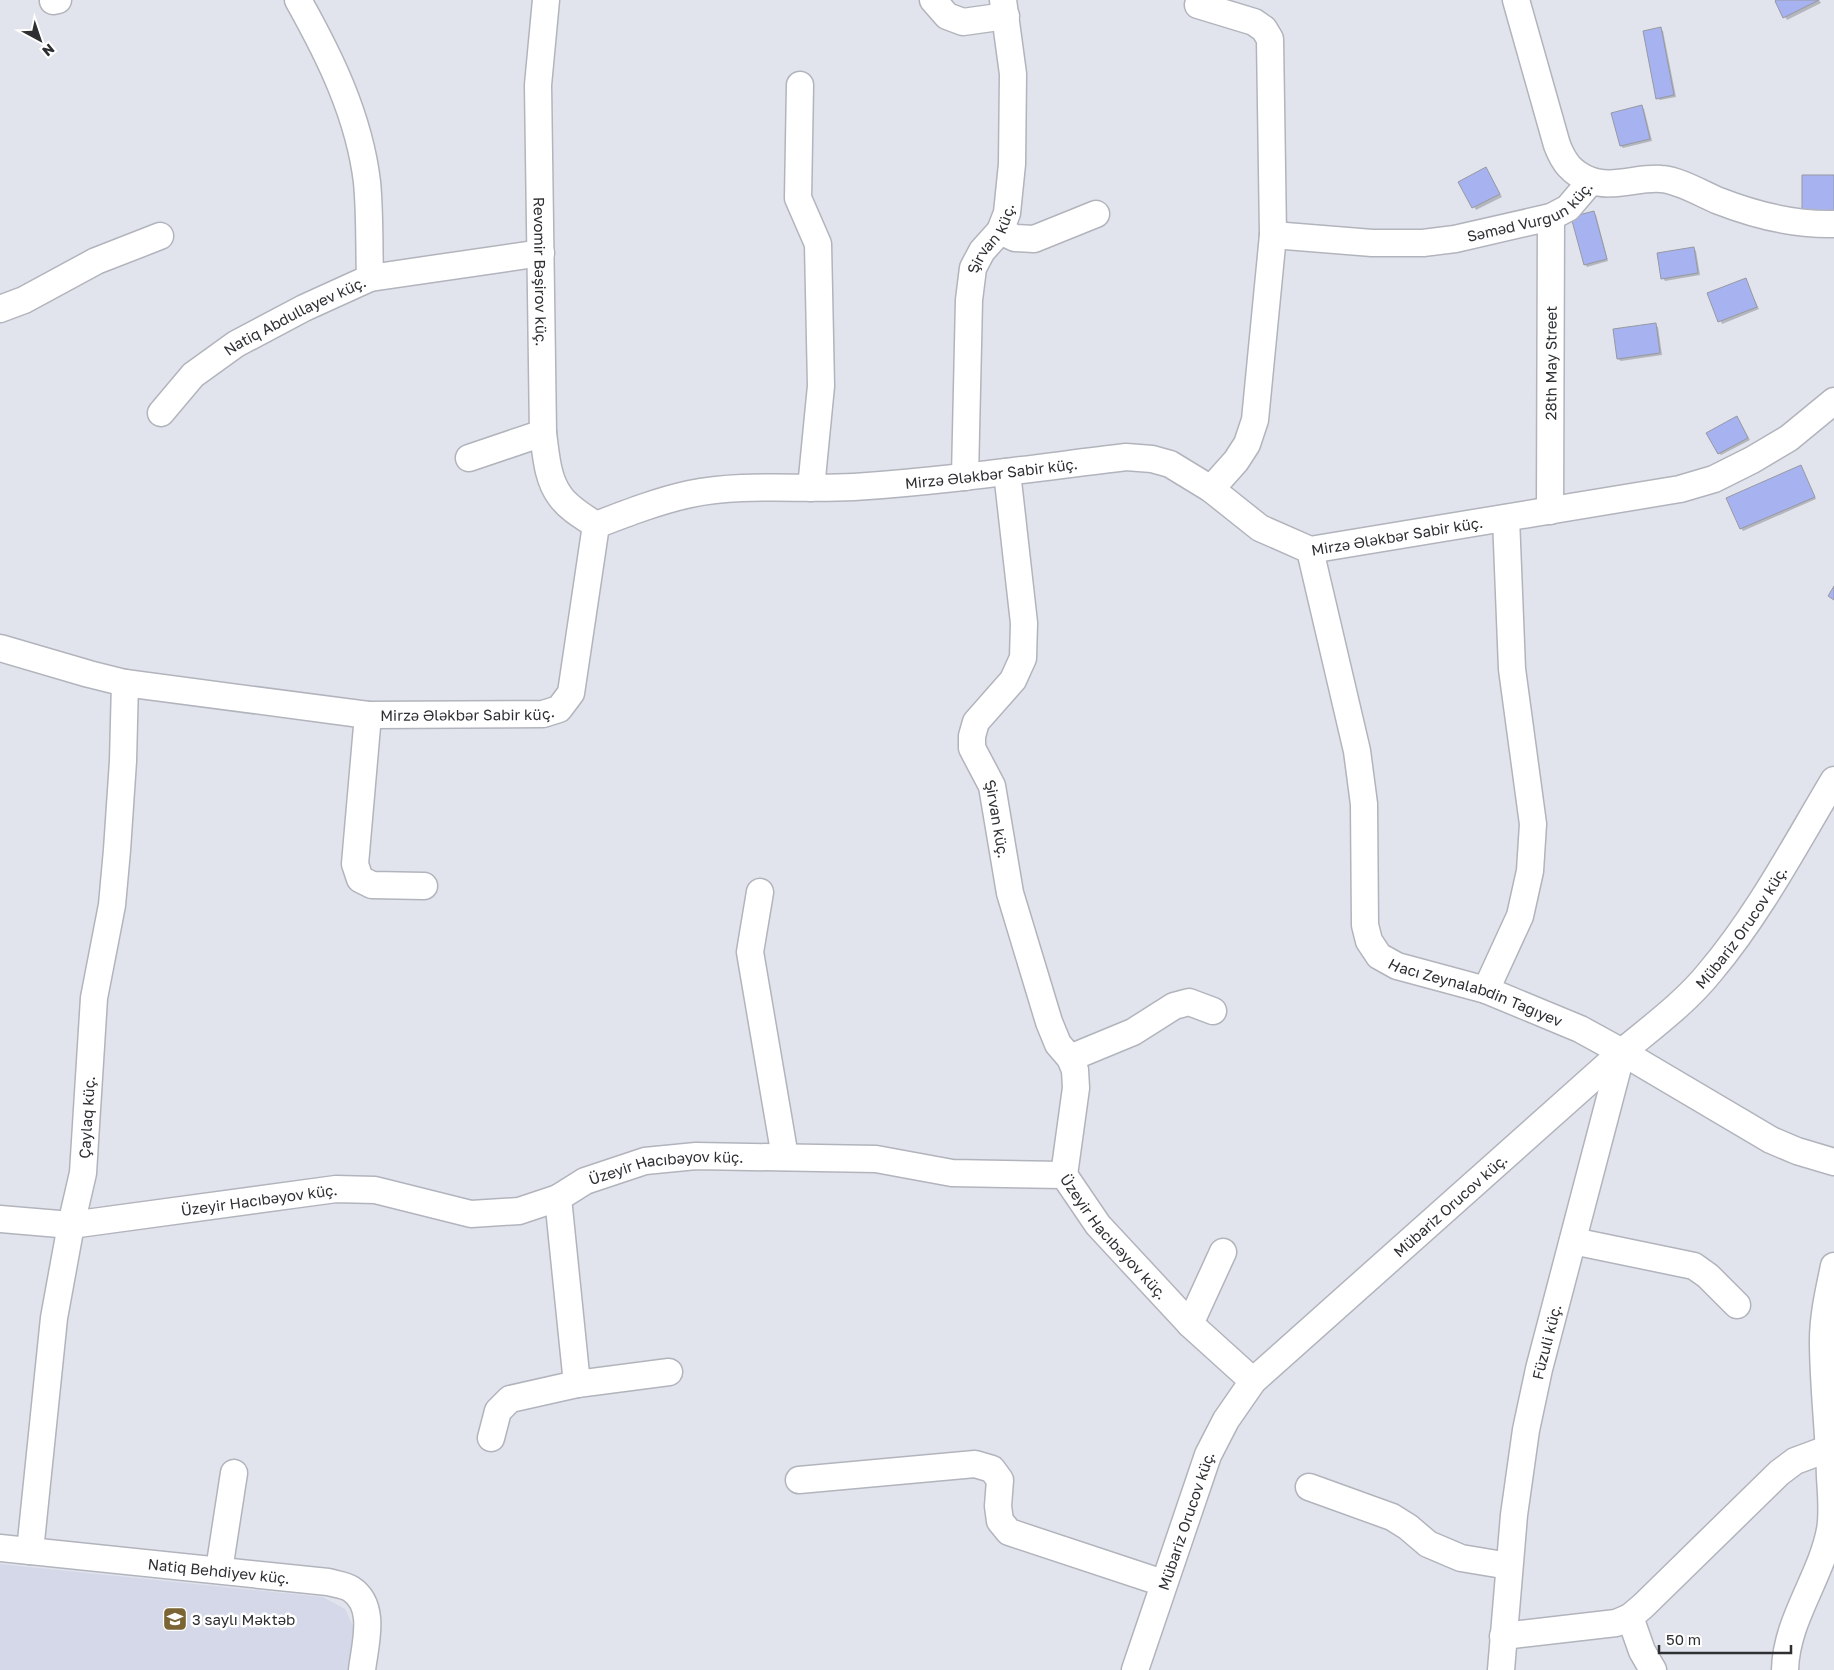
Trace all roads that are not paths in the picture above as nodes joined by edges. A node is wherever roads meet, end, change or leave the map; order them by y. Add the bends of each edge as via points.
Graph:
1 (298, 0) edge
2 (546, 0) edge
3 (934, 0) edge
4 (1516, 0) edge
5 (1198, 5) dead end
6 (1004, 8) edge
7 (800, 84) dead end
8 (1591, 181) junction
9 (1096, 214) dead end
10 (1550, 217) junction
11 (1834, 224) edge
12 (1000, 230) junction
13 (1273, 235) junction
14 (160, 236) dead end
15 (541, 253) junction
16 (370, 278) junction
17 (0, 309) edge
18 (1834, 401) edge
19 (161, 413) dead end
20 (543, 433) junction
21 (470, 458) dead end
22 (1007, 472) junction
23 (965, 477) junction
24 (811, 488) junction
25 (1211, 489) junction
26 (1550, 511) junction
27 (1506, 518) junction
28 (596, 525) junction
29 (1310, 550) junction
30 (0, 648) edge
31 (125, 683) junction
32 (368, 715) junction
33 (1834, 780) edge
34 (424, 886) dead end
35 (760, 892) dead end
36 (1486, 990) junction
37 (1213, 1011) dead end
38 (1622, 1052) junction
39 (1070, 1058) junction
40 (785, 1157) junction
41 (1834, 1162) edge
42 (1064, 1175) junction
43 (558, 1198) junction
44 (0, 1219) edge
45 (71, 1225) junction
46 (1572, 1241) junction
47 (1223, 1252) dead end
48 (1834, 1266) edge
49 (1737, 1305) dead end
50 (1829, 1317) edge
51 (1190, 1324) junction
52 (669, 1372) dead end
53 (1253, 1381) junction
54 (577, 1384) junction
55 (490, 1438) dead end
56 (1830, 1448) junction
57 (234, 1473) dead end
58 (798, 1480) dead end
59 (1309, 1488) dead end
60 (0, 1548) edge
61 (30, 1551) junction
62 (1509, 1566) junction
63 (219, 1570) junction
64 (1163, 1583) junction
65 (1630, 1617) junction
66 (1503, 1636) junction
67 (362, 1670) edge
68 (1135, 1670) edge
69 (1501, 1670) edge
70 (1653, 1670) edge
71 (1785, 1670) edge

1 - 16 street, Natiq Abdullayev küç. via 325,48 346,97 361,145 367,182
2 - 15 street, Revomir Bəşirov küç. via 538,85
3 - 6 street via 947,16 963,22
4 - 8 street via 1562,159 1573,172
5 - 13 street via 1254,22 1270,39
6 - 12 street, Şirvan küç. via 1013,74 1012,164 1008,213
7 - 24 street via 798,198 818,244 821,386
8 - 10 street, Səməd Vurğun küç. via 1568,208
8 - 11 street, Səməd Vurğun küç. via 1609,183 1662,179 1720,202 1780,219
9 - 12 street via 1034,239 1015,238
10 - 13 street, Səməd Vurğun küç. via 1423,243 1372,243
10 - 26 street, 28th May Street
12 - 23 street, Şirvan küç. via 982,250 973,268 969,300
13 - 25 street via 1255,420 1247,444
14 - 17 street via 96,261 24,300
15 - 16 street
15 - 20 street, Revomir Bəşirov küç.
16 - 19 street, Natiq Abdullayev küç. via 236,344 193,375
18 - 26 street, Mirzə Ələkbər Sabir küç. via 1789,438 1714,479 1680,489
20 - 21 street
20 - 28 street, Revomir Bəşirov küç. via 549,472 559,496 574,511
22 - 23 street, Mirzə Ələkbər Sabir küç.
22 - 25 street, Mirzə Ələkbər Sabir küç. via 1126,457 1152,459 1170,464
22 - 39 street, Şirvan küç. via 1024,623 1023,658 1012,680 976,722 972,748 992,786 1010,893 1049,1022 1058,1044
23 - 24 street, Mirzə Ələkbər Sabir küç.
24 - 28 street, Mirzə Ələkbər Sabir küç. via 691,494 652,504
25 - 29 street, Mirzə Ələkbər Sabir küç. via 1260,528
26 - 27 street, Mirzə Ələkbər Sabir küç.
27 - 29 street, Mirzə Ələkbər Sabir küç.
27 - 36 street via 1512,669 1533,824 1530,871 1520,916
28 - 32 street, Mirzə Ələkbər Sabir küç. via 571,693 559,709 543,714
29 - 36 street, Hacı Zeynalabdin Tağıyev via 1357,751 1364,804 1364,925 1369,941 1379,956 1397,966
30 - 31 street, Mirzə Ələkbər Sabir küç.
31 - 32 street, Mirzə Ələkbər Sabir küç.
31 - 45 street, Çaylaq küç. via 123,761 112,905 94,998 83,1174
32 - 34 street via 355,864 360,878 372,884
33 - 38 street, Mübariz Orucov küç. via 1748,921 1709,973 1675,1008
35 - 40 street via 750,952
36 - 38 street, Hacı Zeynalabdin Tağıyev via 1580,1029
37 - 39 street via 1188,1002 1174,1006 1133,1032
38 - 41 street, Hacı Zeynalabdin Tağıyev via 1770,1140
38 - 46 street, Füzuli küç.
38 - 53 street, Mübariz Orucov küç.
39 - 42 street, Şirvan küç. via 1075,1070 1076,1088
40 - 42 street, Üzeyir Hacıbəyov küç. via 876,1159 952,1173
40 - 43 street, Üzeyir Hacıbəyov küç. via 696,1156 645,1161 585,1181
42 - 51 street, Üzeyir Hacıbəyov küç. via 1098,1225
43 - 45 street, Üzeyir Hacıbəyov küç. via 519,1211 471,1214 375,1190 336,1189
43 - 54 street
44 - 45 street, Üzeyir Hacıbəyov küç.
45 - 61 street, Çaylaq küç. via 54,1318
46 - 49 street via 1694,1266
46 - 62 street, Füzuli küç. via 1526,1430
47 - 51 street
48 - 50 street
50 - 56 street via 1823,1340
51 - 53 street, Üzeyir Hacıbəyov küç.
52 - 54 street
53 - 64 street, Mübariz Orucov küç. via 1226,1420 1208,1455
54 - 55 street via 510,1399 498,1411
56 - 65 street via 1796,1461 1779,1473
56 - 71 street via 1830,1529 1792,1630 1785,1654
57 - 63 street
58 - 64 street via 975,1464 992,1468 1000,1480 1000,1522 1009,1532
59 - 62 street via 1392,1518 1428,1544 1460,1558
60 - 61 street, Natiq Behdiyev küç.
61 - 63 street, Natiq Behdiyev küç.
62 - 66 street, Füzuli küç.
63 - 67 street, Natiq Behdiyev küç. via 328,1582 351,1589 365,1604 368,1627
64 - 68 street, Mübariz Orucov küç.
65 - 66 street via 1616,1623
65 - 70 street via 1642,1651
66 - 69 street, Füzuli küç.

